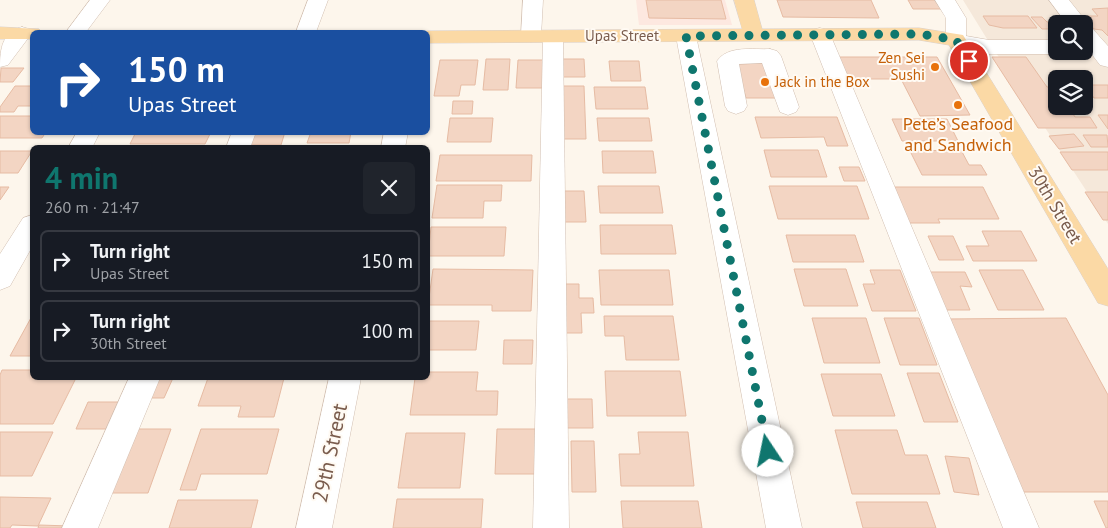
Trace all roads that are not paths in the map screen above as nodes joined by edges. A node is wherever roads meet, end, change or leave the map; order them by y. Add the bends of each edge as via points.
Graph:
1 (100, 0) edge
2 (318, 0) edge
3 (532, 0) edge
4 (744, 0) edge
5 (945, 0) edge
6 (1059, 0) edge
7 (1071, 15) edge
8 (78, 30) edge
9 (307, 30) edge
10 (0, 32) edge
11 (27, 33) edge
12 (820, 34) junction
13 (754, 35) junction
14 (686, 36) junction
15 (430, 37) edge
16 (542, 37) junction
17 (956, 40) junction
18 (1048, 47) edge
19 (0, 60) edge
20 (736, 106) dead end
21 (788, 107) dead end
22 (30, 228) edge
23 (0, 278) edge
24 (1108, 294) edge
25 (143, 380) edge
26 (345, 380) edge
27 (80, 528) edge
28 (314, 528) edge
29 (551, 528) edge
30 (784, 528) edge
31 (1021, 528) edge

1 - 8 street
2 - 9 street
3 - 16 street
4 - 13 main road
5 - 17 street via 956,18
6 - 7 street
10 - 11 main road
11 - 19 street
12 - 13 main road, Upas Street
12 - 17 main road, Upas Street via 920,34
12 - 31 street
13 - 14 main road, Upas Street
14 - 16 main road, Upas Street
14 - 30 street
15 - 16 main road, Upas Street
16 - 29 street
17 - 18 street, Upas Street via 989,47
17 - 24 main road, 30th Street
20 - 21 street via 728,61 740,57 770,56
22 - 23 street
25 - 27 street
26 - 28 street, 29th Street

